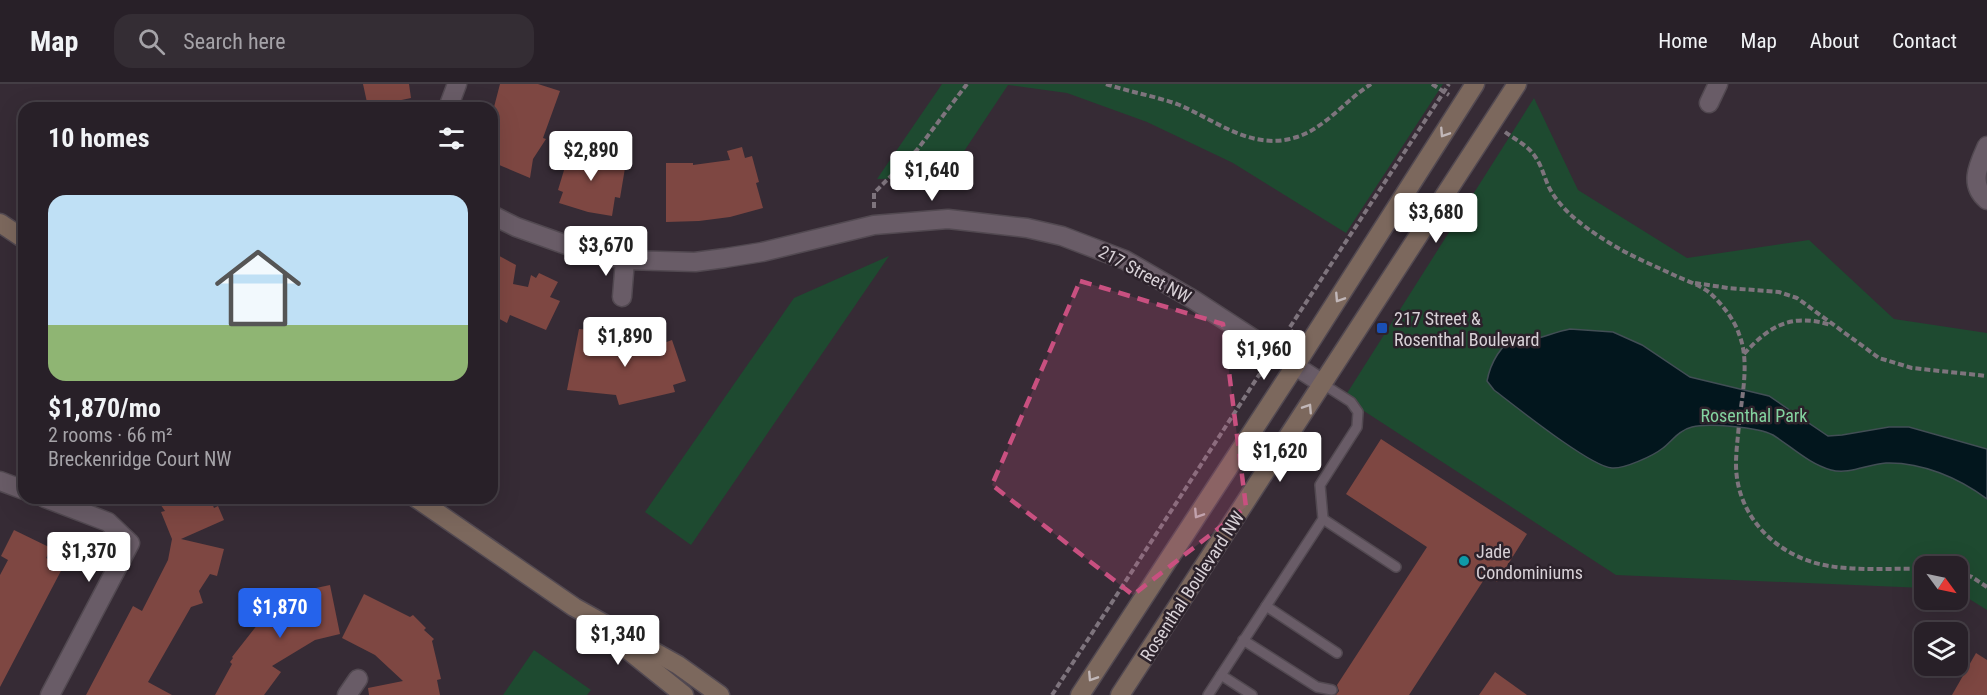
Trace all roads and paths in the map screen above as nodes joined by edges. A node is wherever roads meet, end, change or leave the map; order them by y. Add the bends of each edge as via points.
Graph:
1 (457, 84) edge
2 (967, 84) edge
3 (1106, 84) edge
4 (1371, 84) edge
5 (1432, 84) edge
6 (1449, 84) edge
7 (1475, 84) edge
8 (1517, 84) edge
9 (1718, 84) edge
10 (1444, 92) junction
11 (1453, 97) dead end
12 (450, 102) edge
13 (1709, 103) dead end
14 (1499, 128) dead end
15 (1987, 146) edge
16 (1984, 197) edge
17 (874, 206) dead end
18 (498, 218) edge
19 (0, 223) edge
20 (18, 234) edge
21 (625, 260) junction
22 (1691, 283) junction
23 (622, 297) dead end
24 (1835, 326) junction
25 (1292, 332) dead end
26 (1744, 354) junction
27 (1295, 366) junction
28 (1264, 374) dead end
29 (1987, 376) edge
30 (1323, 384) junction
31 (0, 481) edge
32 (18, 488) edge
33 (61, 504) edge
34 (425, 504) edge
35 (1323, 519) junction
36 (1396, 567) dead end
37 (1914, 569) edge
38 (1968, 576) edge
39 (1987, 587) edge
40 (1266, 606) junction
41 (574, 607) junction
42 (1243, 640) junction
43 (1337, 653) dead end
44 (1221, 675) junction
45 (358, 679) dead end
46 (1332, 690) dead end
47 (1320, 691) edge
48 (50, 695) edge
49 (347, 695) edge
50 (684, 695) edge
51 (720, 695) edge
52 (1052, 695) edge
53 (1080, 695) edge
54 (1120, 695) edge
55 (1208, 695) edge
56 (1252, 695) edge

1 - 12 street
2 - 17 path via 917,150 874,193
3 - 4 path via 1175,104 1239,134 1278,142 1314,128
5 - 10 path
6 - 10 path
7 -> 27 street, Rosenthal Boulevard NW
8 - 30 street, Rosenthal Boulevard NW
9 - 13 street
10 - 11 path
10 - 25 path via 1290,327
14 - 22 path via 1527,147 1550,191 1582,224 1610,243
15 - 16 street via 1976,176
18 - 21 street, 217 Street NW via 589,254
19 - 20 street
21 - 23 street
21 - 27 street, 217 Street NW via 695,262 762,252 874,225 948,219 1027,228 1062,236 1125,260
22 - 24 path via 1779,291 1797,298
22 - 26 path via 1708,291 1724,309 1739,333
24 - 26 path via 1798,320 1779,324
24 - 29 path via 1866,350 1894,364
26 - 37 path via 1738,485 1750,514 1767,536 1801,559 1832,566
27 - 30 street, 217 Street NW
27 -> 53 street, Rosenthal Boulevard NW
28 - 52 path via 1259,375
30 - 35 lane via 1351,402 1358,412 1357,427 1320,485
54 -> 30 street, Rosenthal Boulevard NW
31 - 32 street
33 - 48 street via 108,522 130,543
34 - 41 street
35 - 36 lane
35 - 40 lane
38 - 39 path
40 - 42 lane
40 - 43 lane
41 - 50 street
41 - 51 street via 678,665
42 - 44 lane
42 - 47 lane
44 - 55 lane
44 - 56 lane
45 - 49 street
46 - 47 lane

